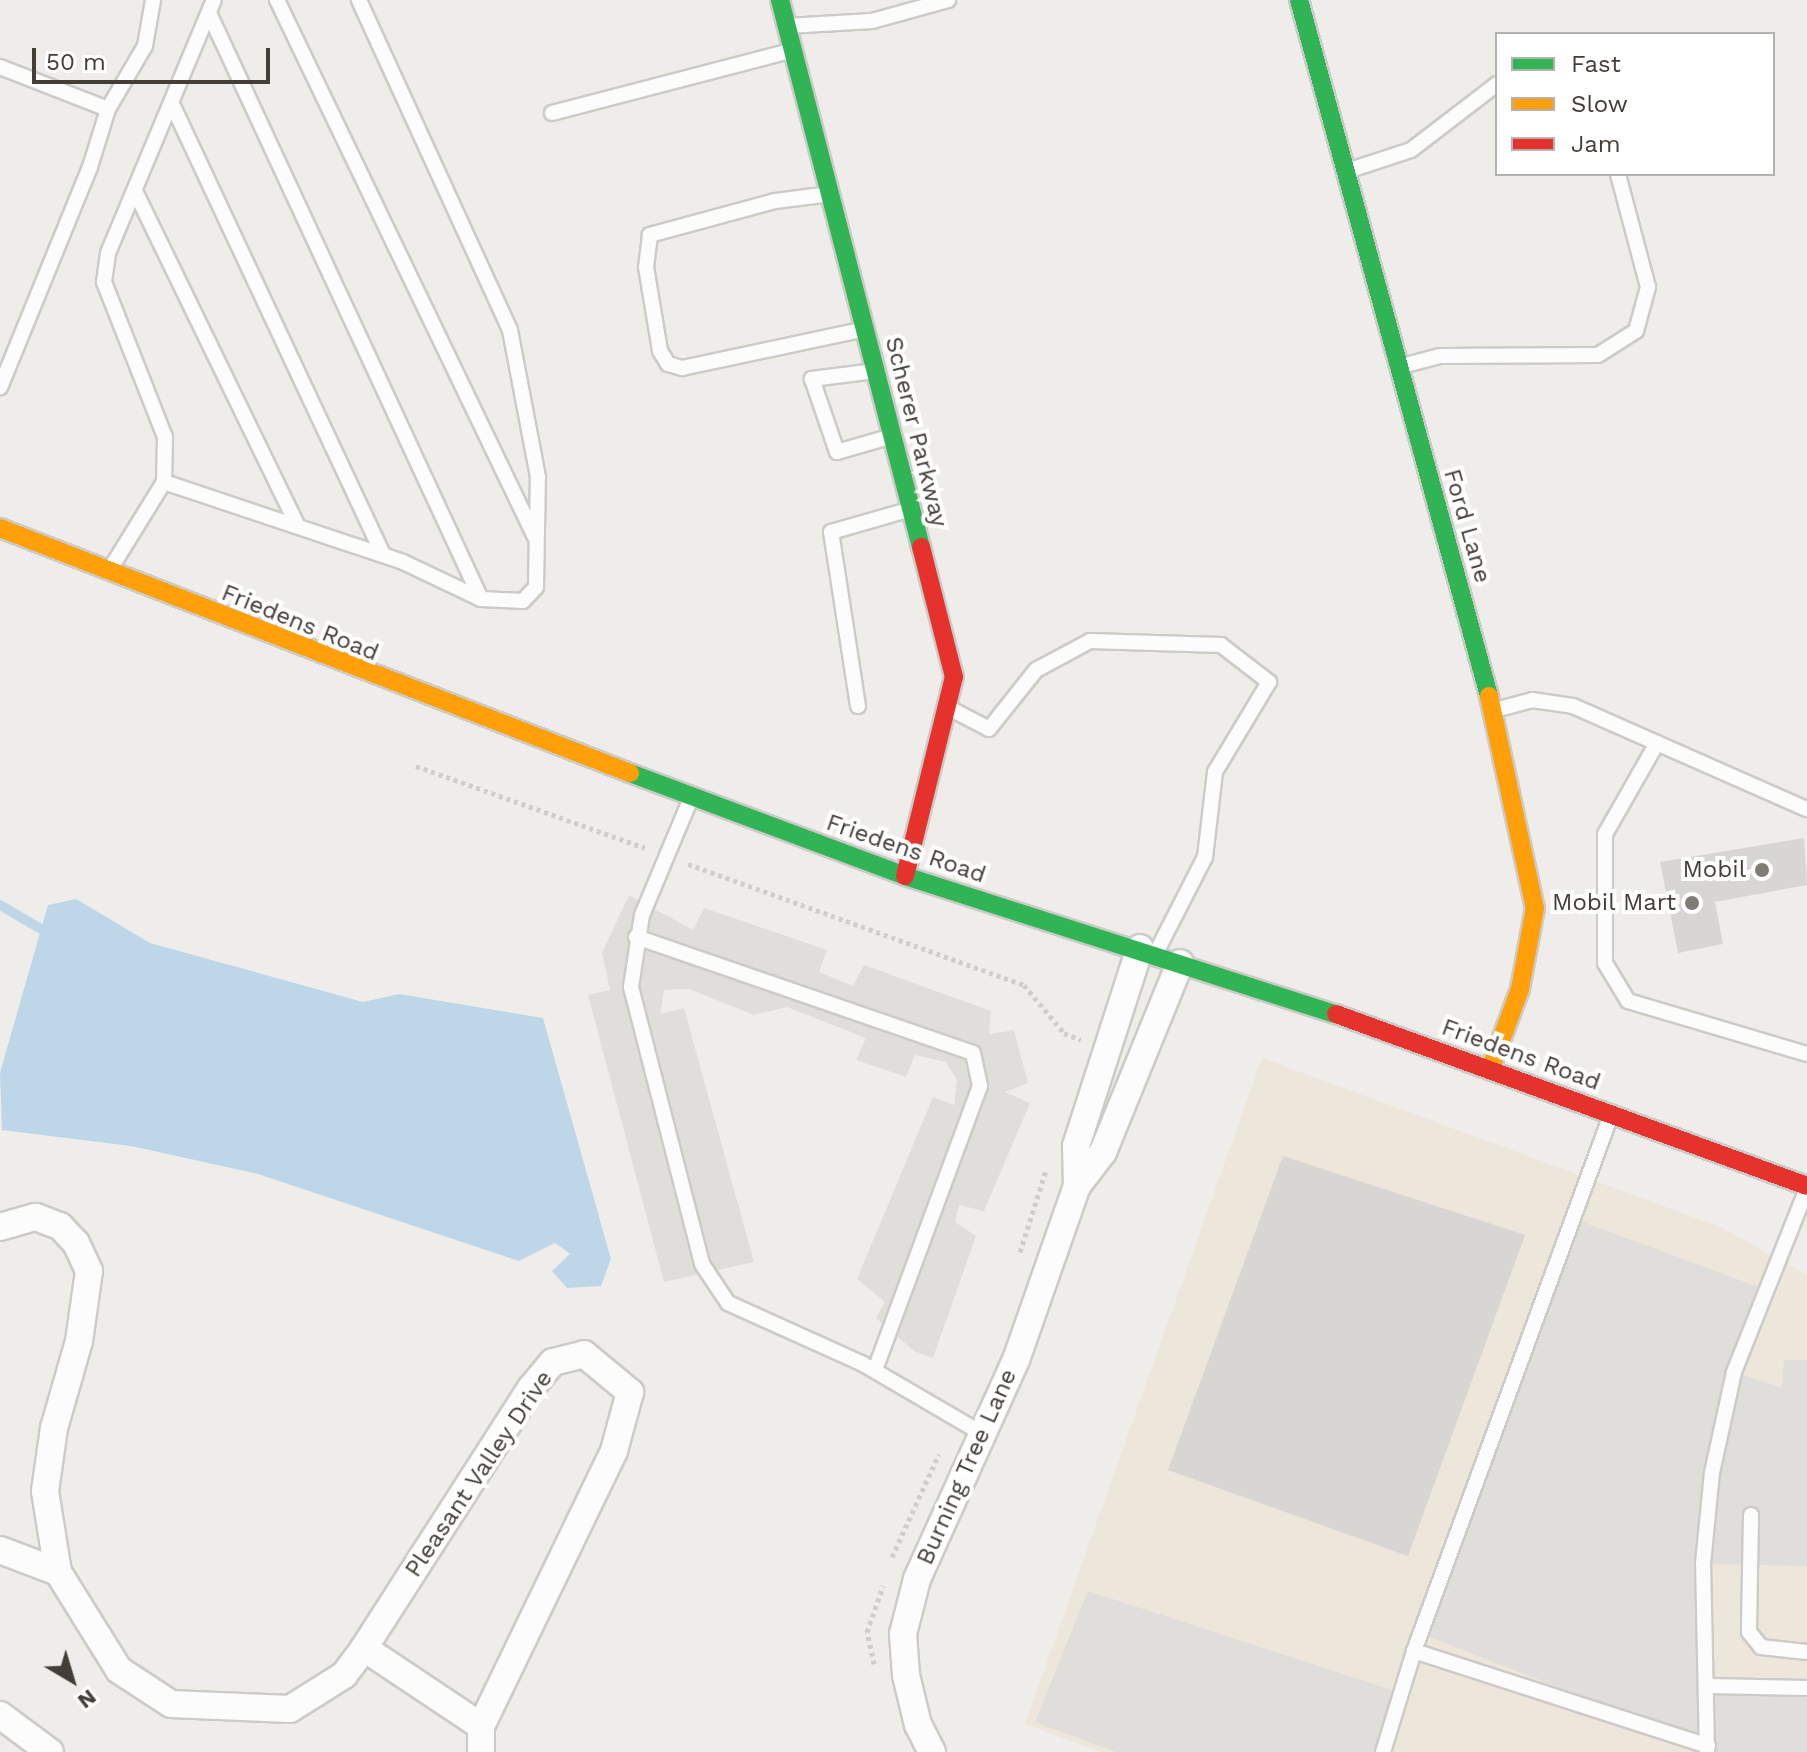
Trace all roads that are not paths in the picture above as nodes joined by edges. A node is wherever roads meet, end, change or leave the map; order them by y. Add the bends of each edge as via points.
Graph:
1 (153, 0) edge
2 (277, 0) edge
3 (359, 0) edge
4 (780, 0) edge
5 (948, 0) edge
6 (1299, 0) edge
7 (212, 7) edge
8 (787, 26) junction
9 (793, 50) junction
10 (0, 67) edge
11 (1495, 86) edge
12 (172, 104) junction
13 (108, 109) junction
14 (552, 113) dead end
15 (1345, 171) junction
16 (1619, 176) edge
17 (135, 191) junction
18 (830, 194) junction
19 (865, 329) junction
20 (1398, 367) junction
21 (876, 371) junction
22 (0, 387) edge
23 (892, 436) junction
24 (164, 482) junction
25 (911, 509) junction
26 (297, 525) junction
27 (0, 528) edge
28 (537, 541) junction
29 (383, 555) junction
30 (109, 571) junction
31 (481, 599) junction
32 (858, 706) dead end
33 (947, 706) junction
34 (1493, 710) junction
35 (1657, 743) junction
36 (691, 798) junction
37 (1807, 809) edge
38 (905, 876) junction
39 (636, 937) junction
40 (1159, 955) junction
41 (1807, 1054) edge
42 (1491, 1067) junction
43 (1611, 1114) junction
44 (1077, 1186) junction
45 (1807, 1188) edge
46 (0, 1227) edge
47 (875, 1370) junction
48 (983, 1434) junction
49 (1751, 1515) dead end
50 (0, 1550) edge
51 (58, 1572) junction
52 (364, 1648) junction
53 (1414, 1651) junction
54 (1807, 1652) edge
55 (1709, 1686) junction
56 (1807, 1688) edge
57 (0, 1715) edge
58 (481, 1739) edge
59 (1708, 1749) edge
60 (50, 1752) edge
61 (932, 1752) edge
62 (1383, 1752) edge

1 - 13 lane via 145,46
2 - 28 lane
3 - 28 lane via 510,330 538,477
4 - 8 street, Scherer Parkway
5 - 8 lane via 872,21
6 - 15 street, Ford Lane
7 - 12 lane
7 - 31 lane
8 - 9 street, Scherer Parkway
9 - 14 lane
9 - 18 street, Scherer Parkway
10 - 13 lane
11 - 15 lane via 1411,150
12 - 17 lane
12 - 29 lane
13 - 22 lane via 90,167
15 - 20 street, Ford Lane
16 - 20 lane via 1648,287 1636,331 1598,355 1439,356
17 - 24 lane via 108,253 104,282 165,437
17 - 26 lane
18 - 19 street, Scherer Parkway
18 - 19 lane via 775,201 650,235 646,267 660,351 668,364 682,368
19 - 21 street, Scherer Parkway
20 - 34 street, Ford Lane
21 - 23 street, Scherer Parkway
21 - 23 lane via 812,379 837,452
23 - 25 street, Scherer Parkway
24 - 26 lane
24 - 30 lane
25 - 32 lane via 831,532
25 - 33 street, Scherer Parkway via 954,677
26 - 29 lane
27 - 30 street, Friedens Road
28 - 31 lane via 536,587 523,601
29 - 31 lane
30 - 36 street, Friedens Road
33 - 38 street, Scherer Parkway
33 - 40 lane via 989,729 1036,670 1090,641 1221,645 1269,682 1215,772 1205,857
34 - 35 lane via 1532,700 1573,706
34 - 42 street, Ford Lane via 1535,908 1520,989
35 - 37 lane
35 - 41 lane via 1605,834 1605,963 1628,1001
36 - 38 street, Friedens Road
36 - 39 lane
38 - 40 street, Friedens Road
39 - 47 lane via 631,987 702,1264 728,1303
39 - 47 lane via 973,1053 980,1086
40 - 42 street, Friedens Road
40 - 44 street, Burning Tree Lane via 1103,1152
40 - 44 street, Burning Tree Lane via 1076,1146
42 - 43 street, Friedens Road
43 - 45 street, Friedens Road
43 - 53 lane
44 - 48 street, Burning Tree Lane via 1016,1360
45 - 55 lane via 1749,1330 1720,1434 1703,1564
46 - 51 street, Pleasant Valley Drive via 36,1217 60,1226 76,1243 89,1271 45,1491
47 - 48 lane
48 - 61 street, Burning Tree Lane via 917,1579 903,1634 918,1725
49 - 54 lane via 1749,1632 1761,1647
50 - 51 street
51 - 52 street, Pleasant Valley Drive via 119,1670 171,1704 290,1709 344,1675
52 - 58 street, Pleasant Valley Drive
52 - 58 street, Pleasant Valley Drive via 531,1388 553,1362 584,1354 630,1392 614,1451
53 - 59 lane
53 - 62 lane
55 - 56 lane
55 - 59 lane
57 - 60 street

